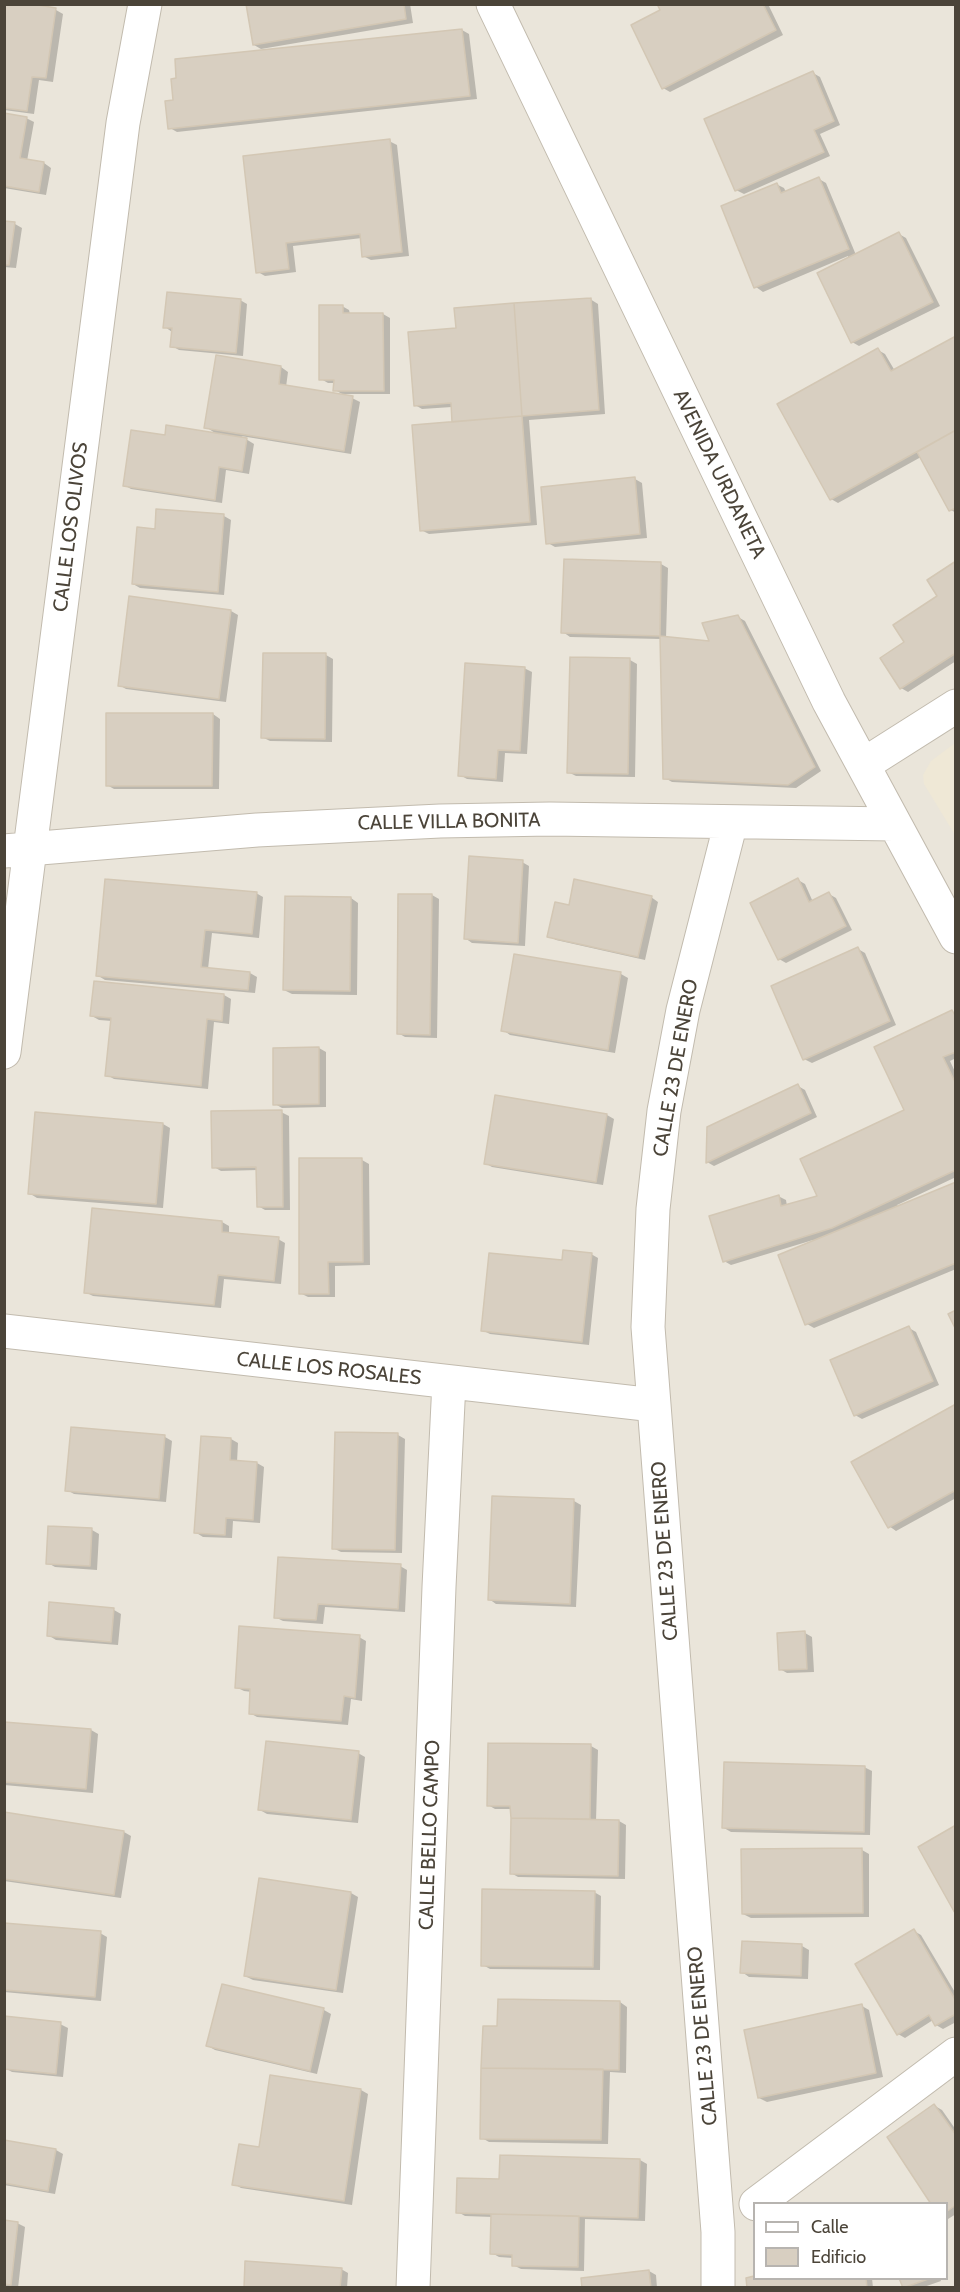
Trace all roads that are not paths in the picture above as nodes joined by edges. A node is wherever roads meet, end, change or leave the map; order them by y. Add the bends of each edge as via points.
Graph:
1 (145, 4) edge
2 (493, 4) edge
3 (956, 706) edge
4 (863, 765) junction
5 (732, 822) junction
6 (894, 824) junction
7 (17, 851) edge
8 (956, 937) edge
9 (4, 1052) edge
10 (4, 1331) edge
11 (449, 1382) junction
12 (654, 1406) junction
13 (956, 2054) edge
14 (758, 2202) edge
15 (753, 2206) edge
16 (718, 2232) junction
17 (413, 2288) edge
18 (718, 2288) edge

1 - 7 street, CALLE LOS OLIVOS via 123,123
2 - 4 street, AVENIDA URDANETA via 829,702
3 - 4 street
4 - 6 street, AVENIDA URDANETA
5 - 6 street, CALLE VILLA BONITA
5 - 7 street, CALLE VILLA BONITA via 550,819 356,824
5 - 12 street, CALLE 23 DE ENERO via 683,1010 664,1111 653,1209 648,1327
6 - 8 street, AVENIDA URDANETA
7 - 9 street, CALLE LOS OLIVOS
10 - 11 street, CALLE LOS ROSALES
11 - 12 street, CALLE LOS ROSALES
11 - 17 street, CALLE BELLO CAMPO
12 - 16 street, CALLE 23 DE ENERO
13 - 14 street
15 - 16 street
16 - 18 street, CALLE 23 DE ENERO

